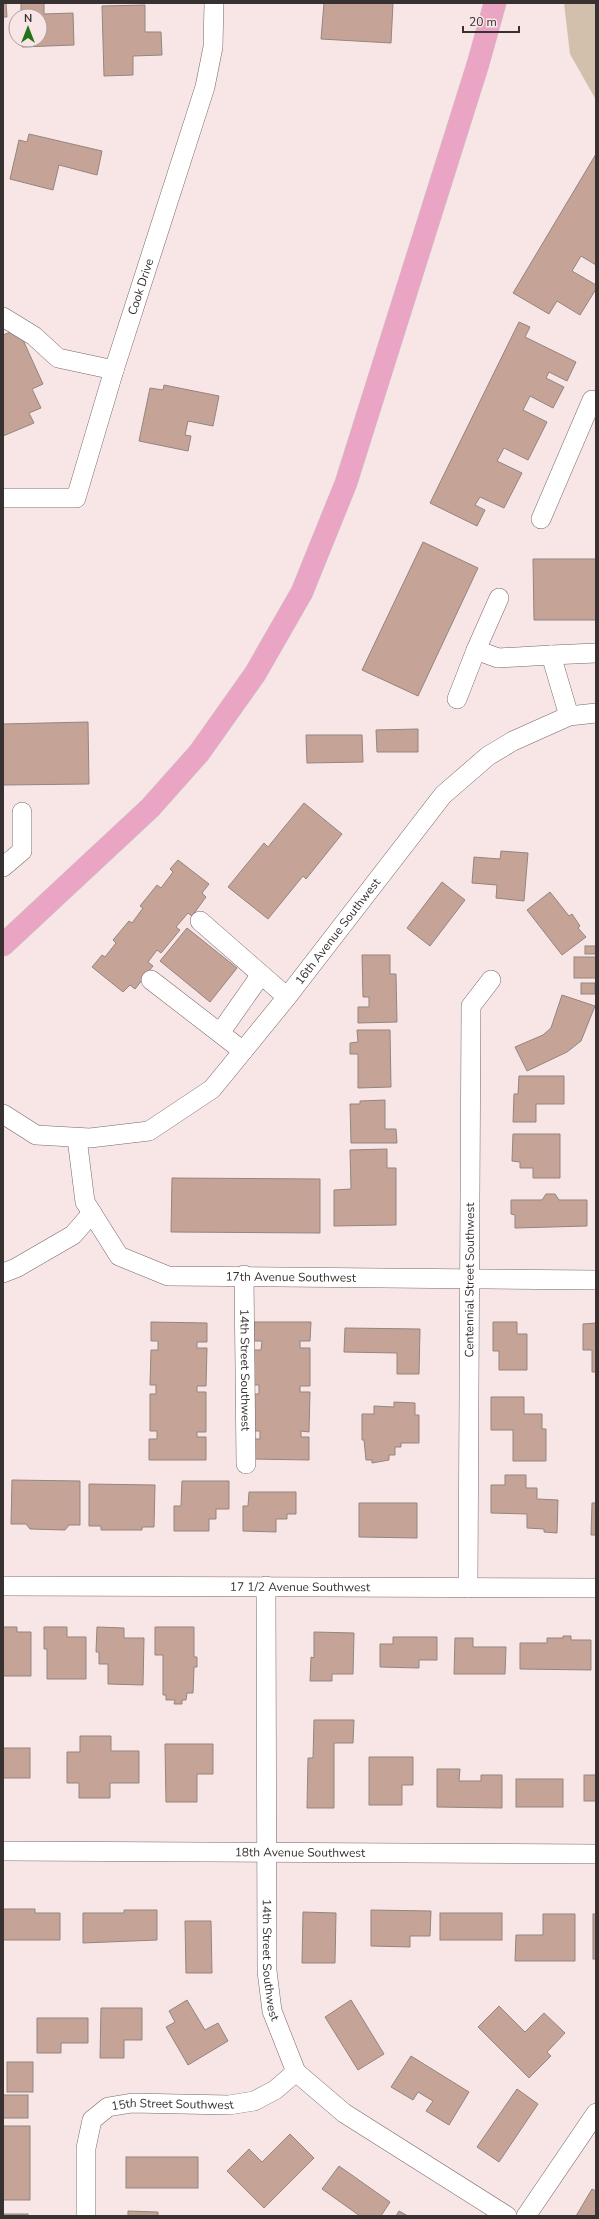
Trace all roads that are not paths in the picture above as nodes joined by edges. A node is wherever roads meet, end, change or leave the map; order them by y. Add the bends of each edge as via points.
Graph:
1 (214, 3) edge
2 (495, 3) edge
3 (3, 317) edge
4 (114, 370) junction
5 (596, 401) edge
6 (3, 498) edge
7 (541, 519) dead end
8 (499, 598) dead end
9 (476, 650) junction
10 (596, 653) edge
11 (551, 655) junction
12 (457, 699) dead end
13 (596, 713) edge
14 (569, 716) junction
15 (22, 812) dead end
16 (3, 867) edge
17 (200, 921) dead end
18 (3, 945) edge
19 (260, 976) junction
20 (151, 980) dead end
21 (491, 980) dead end
22 (287, 998) junction
23 (220, 1033) junction
24 (243, 1051) junction
25 (3, 1114) edge
26 (77, 1138) junction
27 (92, 1213) junction
28 (3, 1273) edge
29 (244, 1275) junction
30 (470, 1278) junction
31 (596, 1280) edge
32 (246, 1464) dead end
33 (3, 1586) edge
34 (266, 1586) junction
35 (468, 1588) junction
36 (596, 1588) edge
37 (3, 1852) edge
38 (266, 1853) junction
39 (596, 1854) edge
40 (296, 2072) junction
41 (596, 2113) edge
42 (86, 2216) edge
43 (508, 2216) edge
44 (526, 2216) edge

1 - 4 street, Cook Drive via 213,47 205,87
2 - 18 main road via 346,483 302,592 255,674 199,753 150,808
3 - 4 street via 34,336 58,358
4 - 6 street, Cook Drive via 76,498
5 - 7 street via 592,400
8 - 9 street
9 - 11 street via 498,658
9 - 12 street
10 - 11 street
11 - 14 street
13 - 14 street, 16th Avenue Southwest
14 - 22 street, 16th Avenue Southwest via 513,741 488,756 443,795
15 - 16 street via 22,851
17 - 19 street
19 - 22 street
19 - 23 street
20 - 23 street
21 - 30 street, Centennial Street Southwest via 471,1006 468,1204
22 - 24 street, 16th Avenue Southwest
23 - 24 street
24 - 26 street, 16th Avenue Southwest via 212,1089 149,1131
25 - 26 street, 16th Avenue Southwest via 36,1135
26 - 27 street, 17th Avenue Southwest via 85,1202
27 - 28 street via 73,1235
27 - 29 street, 17th Avenue Southwest via 118,1256 168,1276
29 - 30 street, 17th Avenue Southwest
29 - 32 street, 14th Street Southwest
30 - 31 street, 17th Avenue Southwest
30 - 35 street, Centennial Street Southwest
33 - 34 street, 17 1/2 Avenue Southwest
34 - 35 street, 17 1/2 Avenue Southwest
34 - 38 street, 14th Street Southwest
35 - 36 street, 17 1/2 Avenue Southwest
37 - 38 street, 18th Avenue Southwest
38 - 39 street, 18th Avenue Southwest
38 - 40 street, 14th Street Southwest via 267,1972 272,2011
40 - 42 street, 15th Street Southwest via 275,2090 254,2101 229,2105 132,2103 108,2107 92,2120 86,2148
40 - 43 street, 14th Street Southwest via 344,2113
41 - 44 street

